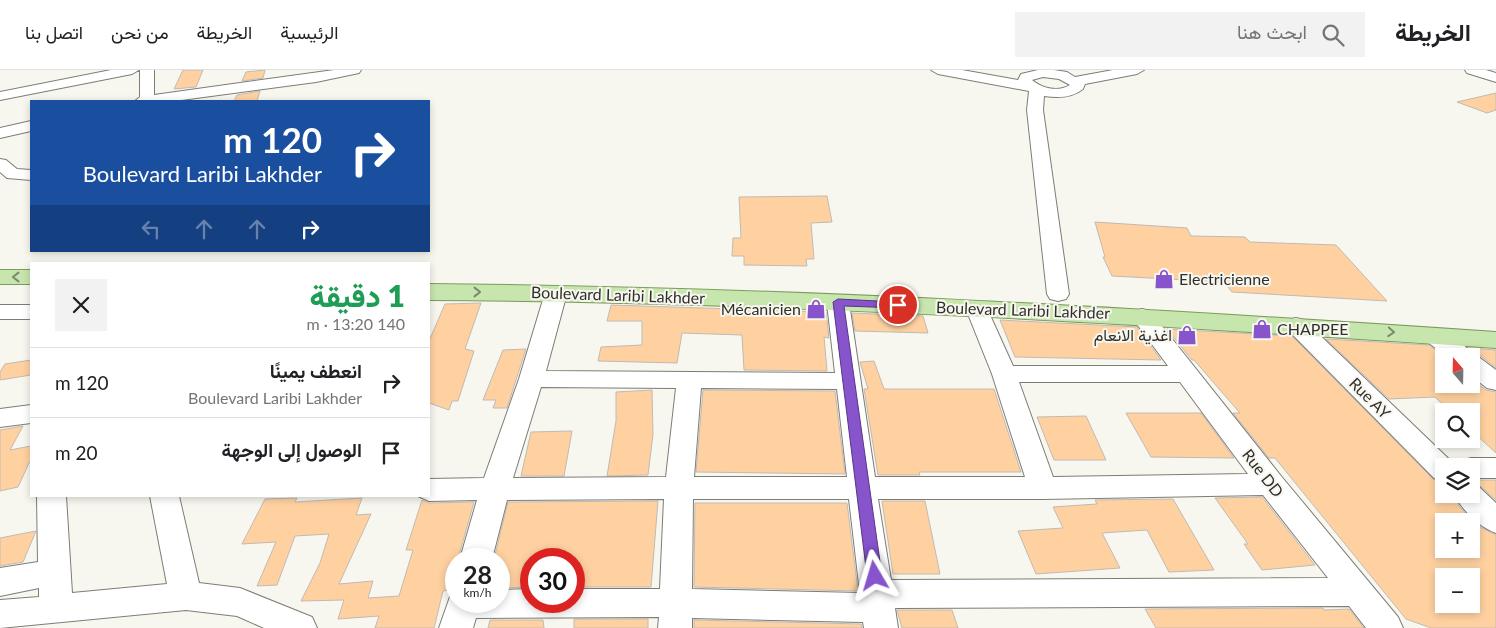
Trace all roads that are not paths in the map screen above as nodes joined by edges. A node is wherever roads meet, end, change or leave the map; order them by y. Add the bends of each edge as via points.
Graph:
1 (132, 70) edge
2 (147, 70) edge
3 (354, 70) edge
4 (938, 70) edge
5 (973, 70) edge
6 (1092, 70) edge
7 (1137, 70) edge
8 (1064, 75) edge
9 (284, 76) edge
10 (1030, 85) junction
11 (0, 96) edge
12 (145, 100) edge
13 (151, 100) edge
14 (30, 126) edge
15 (0, 133) edge
16 (0, 164) edge
17 (30, 175) edge
18 (0, 277) edge
19 (30, 277) edge
20 (430, 291) edge
21 (556, 292) junction
22 (0, 294) edge
23 (30, 294) edge
24 (1058, 294) junction
25 (838, 302) junction
26 (1137, 307) junction
27 (977, 308) junction
28 (0, 312) edge
29 (30, 312) edge
30 (1496, 322) edge
31 (1296, 325) junction
32 (1433, 336) junction
33 (1496, 340) edge
34 (1450, 348) edge
35 (1480, 370) edge
36 (1004, 374) junction
37 (1186, 374) junction
38 (531, 379) junction
39 (689, 380) junction
40 (848, 380) junction
41 (1496, 382) edge
42 (30, 414) edge
43 (0, 418) edge
44 (1435, 461) edge
45 (1480, 468) edge
46 (1496, 468) edge
47 (1271, 484) junction
48 (679, 488) junction
49 (863, 488) junction
50 (1042, 488) junction
51 (495, 489) junction
52 (430, 490) edge
53 (51, 497) edge
54 (164, 497) edge
55 (1478, 503) edge
56 (1496, 520) edge
57 (479, 548) edge
58 (54, 572) junction
59 (0, 582) edge
60 (1356, 592) junction
61 (186, 596) junction
62 (56, 608) junction
63 (879, 610) edge
64 (510, 612) edge
65 (676, 615) edge
66 (3, 619) edge
67 (1387, 627) edge
68 (300, 628) edge

1 - 11 street
2 - 12 street
3 - 9 street
4 - 10 street
5 - 10 street
6 - 8 street
7 - 8 street
8 - 10 street via 1036,73
8 - 10 street via 1078,84 1076,89 1052,92
9 - 13 street
10 - 24 street
14 - 15 street
16 - 17 street via 13,174
19 -> 18 main road
20 -> 21 main road, Boulevard Laribi Lakhder
20 - 24 main road, Boulevard Laribi Lakhder via 584,275
21 - 25 main road, Boulevard Laribi Lakhder
21 - 38 street
22 - 23 main road
24 - 26 main road, Boulevard Laribi Lakhder
25 - 27 main road, Boulevard Laribi Lakhder
25 - 40 street
26 - 27 main road, Boulevard Laribi Lakhder
26 - 30 main road, Boulevard Laribi Lakhder
26 - 31 main road, Boulevard Laribi Lakhder
26 - 37 street, Rue DD
27 - 36 street
28 - 29 street
31 -> 32 main road, Boulevard Laribi Lakhder
31 - 44 street, Rue AY
32 - 33 main road, Boulevard Laribi Lakhder
32 - 34 street
35 - 41 street
36 - 37 street
36 - 50 street
37 - 47 street, Rue DD
38 - 39 street
38 - 51 street
39 - 40 street
39 - 48 street
40 - 49 street
42 - 43 street
45 - 46 street
47 - 50 street
47 - 60 street, Rue DD
48 - 49 street
48 - 51 street
48 - 65 street
49 - 50 street
49 - 63 street
51 - 52 street
51 - 57 street
53 - 58 street
54 - 61 street
55 - 56 street
58 - 59 street
58 - 62 street
60 - 63 street
60 - 67 street, Rue DD
61 - 62 street
61 - 68 street via 240,602
62 - 66 street
63 - 65 street
64 - 65 street

